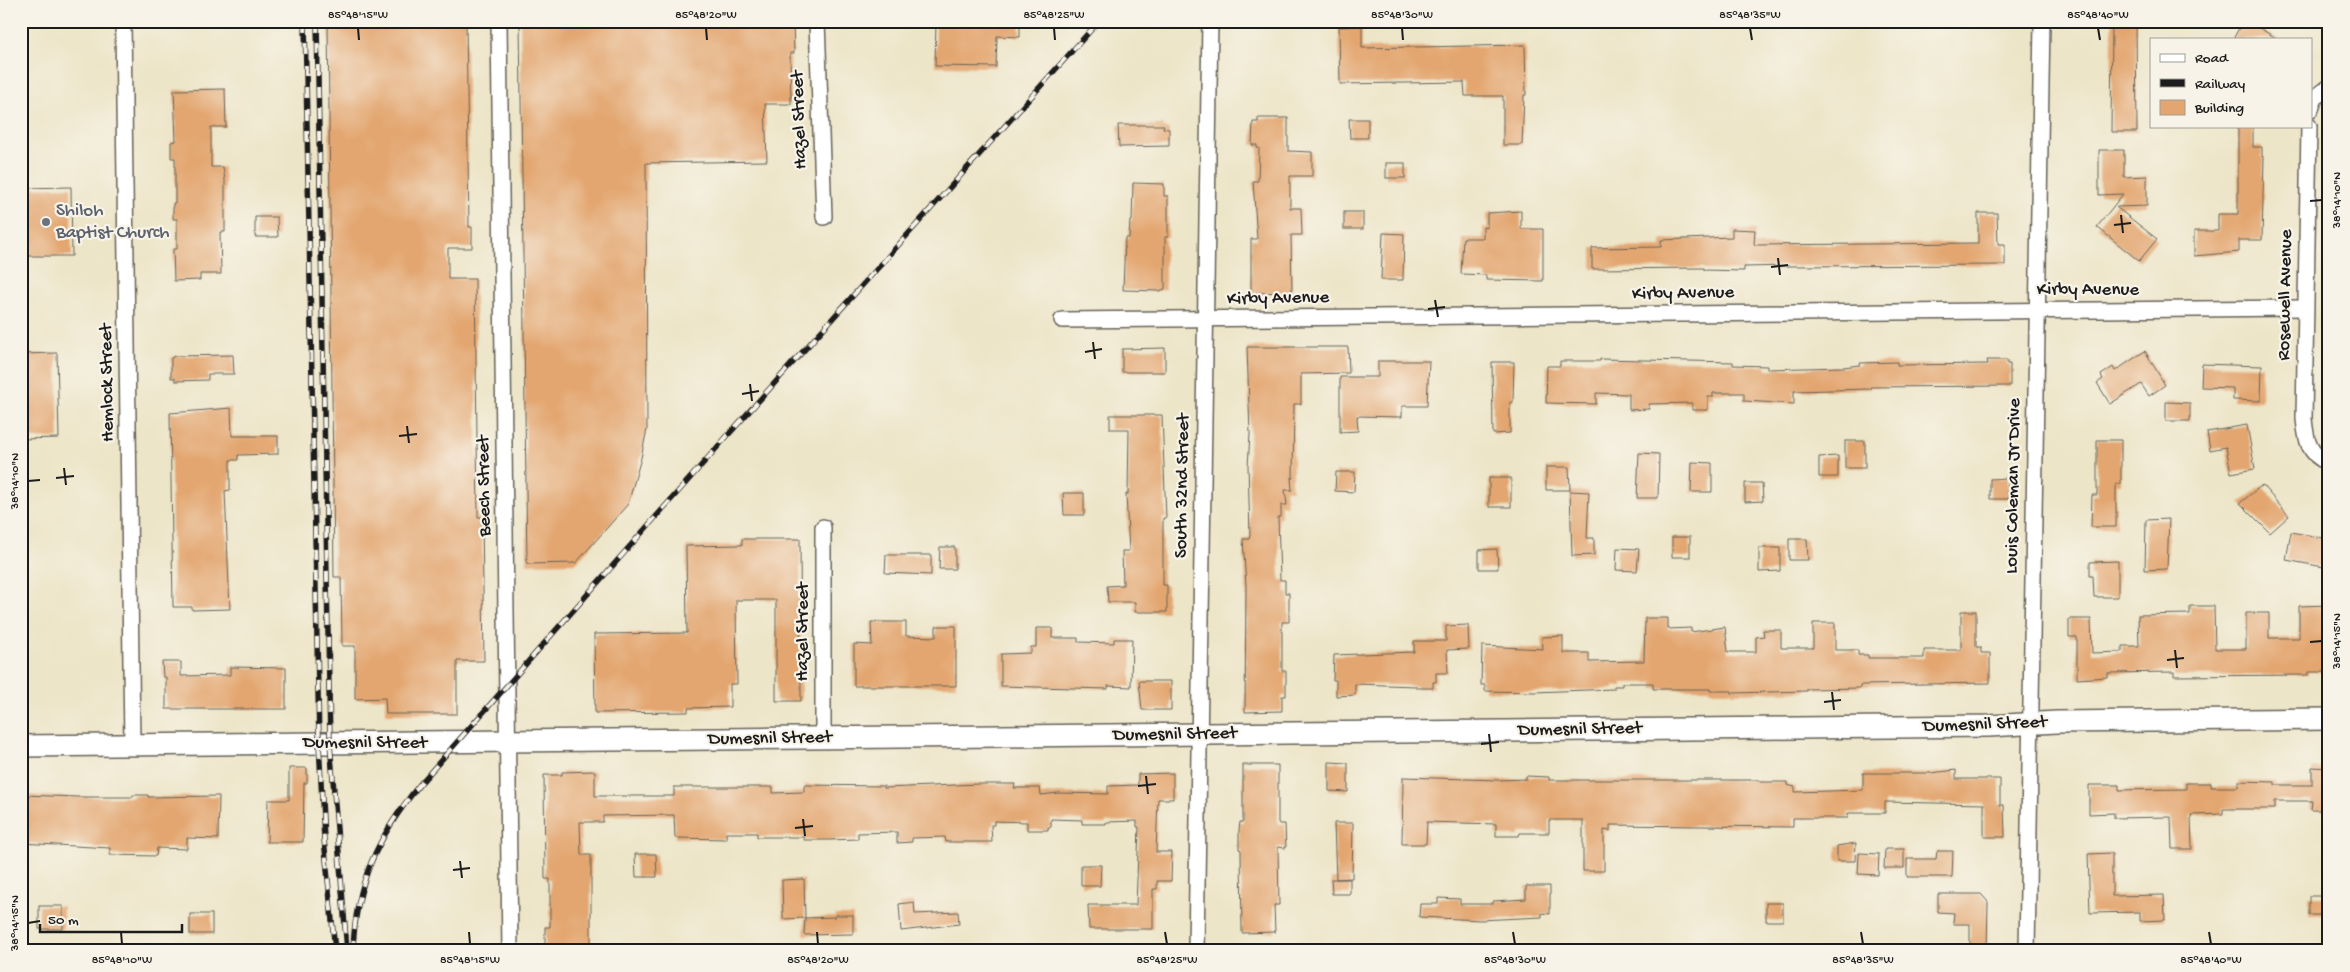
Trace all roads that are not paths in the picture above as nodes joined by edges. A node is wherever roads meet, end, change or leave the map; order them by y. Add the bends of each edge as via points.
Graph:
1 (123, 21) edge
2 (499, 21) edge
3 (817, 21) edge
4 (1210, 21) edge
5 (2042, 21) edge
6 (2325, 89) edge
7 (2312, 106) edge
8 (2309, 128) edge
9 (824, 217) dead end
10 (2305, 308) junction
11 (2038, 310) junction
12 (1062, 320) dead end
13 (1205, 320) junction
14 (2324, 461) edge
15 (823, 526) dead end
16 (2329, 719) edge
17 (2030, 724) junction
18 (1200, 734) junction
19 (823, 738) junction
20 (507, 742) junction
21 (132, 744) junction
22 (21, 746) edge
23 (510, 951) edge
24 (1196, 951) edge
25 (2027, 951) edge

1 - 21 street, Hemlock Street
2 - 20 street, Beech Street
3 - 9 street, Hazel Street
4 - 13 street, South 32nd Street
5 - 11 street, Louis Coleman Jr Drive
6 - 7 street via 2315,98
8 - 10 street, Rosewell Avenue
10 - 11 street, Kirby Avenue
10 - 14 street, Rosewell Avenue via 2304,418 2307,443 2312,452
11 - 13 street, Kirby Avenue
11 - 17 street, Louis Coleman Jr Drive
12 - 13 street, Kirby Avenue
13 - 18 street, South 32nd Street
15 - 19 street, Hazel Street
16 - 17 main road, Dumesnil Street
17 - 18 main road, Dumesnil Street
17 - 25 street, Louis Coleman Jr Drive
18 - 19 main road, Dumesnil Street
18 - 24 street, South 32nd Street
19 - 20 main road, Dumesnil Street
20 - 21 main road, Dumesnil Street
20 - 23 street, Beech Street
21 - 22 main road, Dumesnil Street

